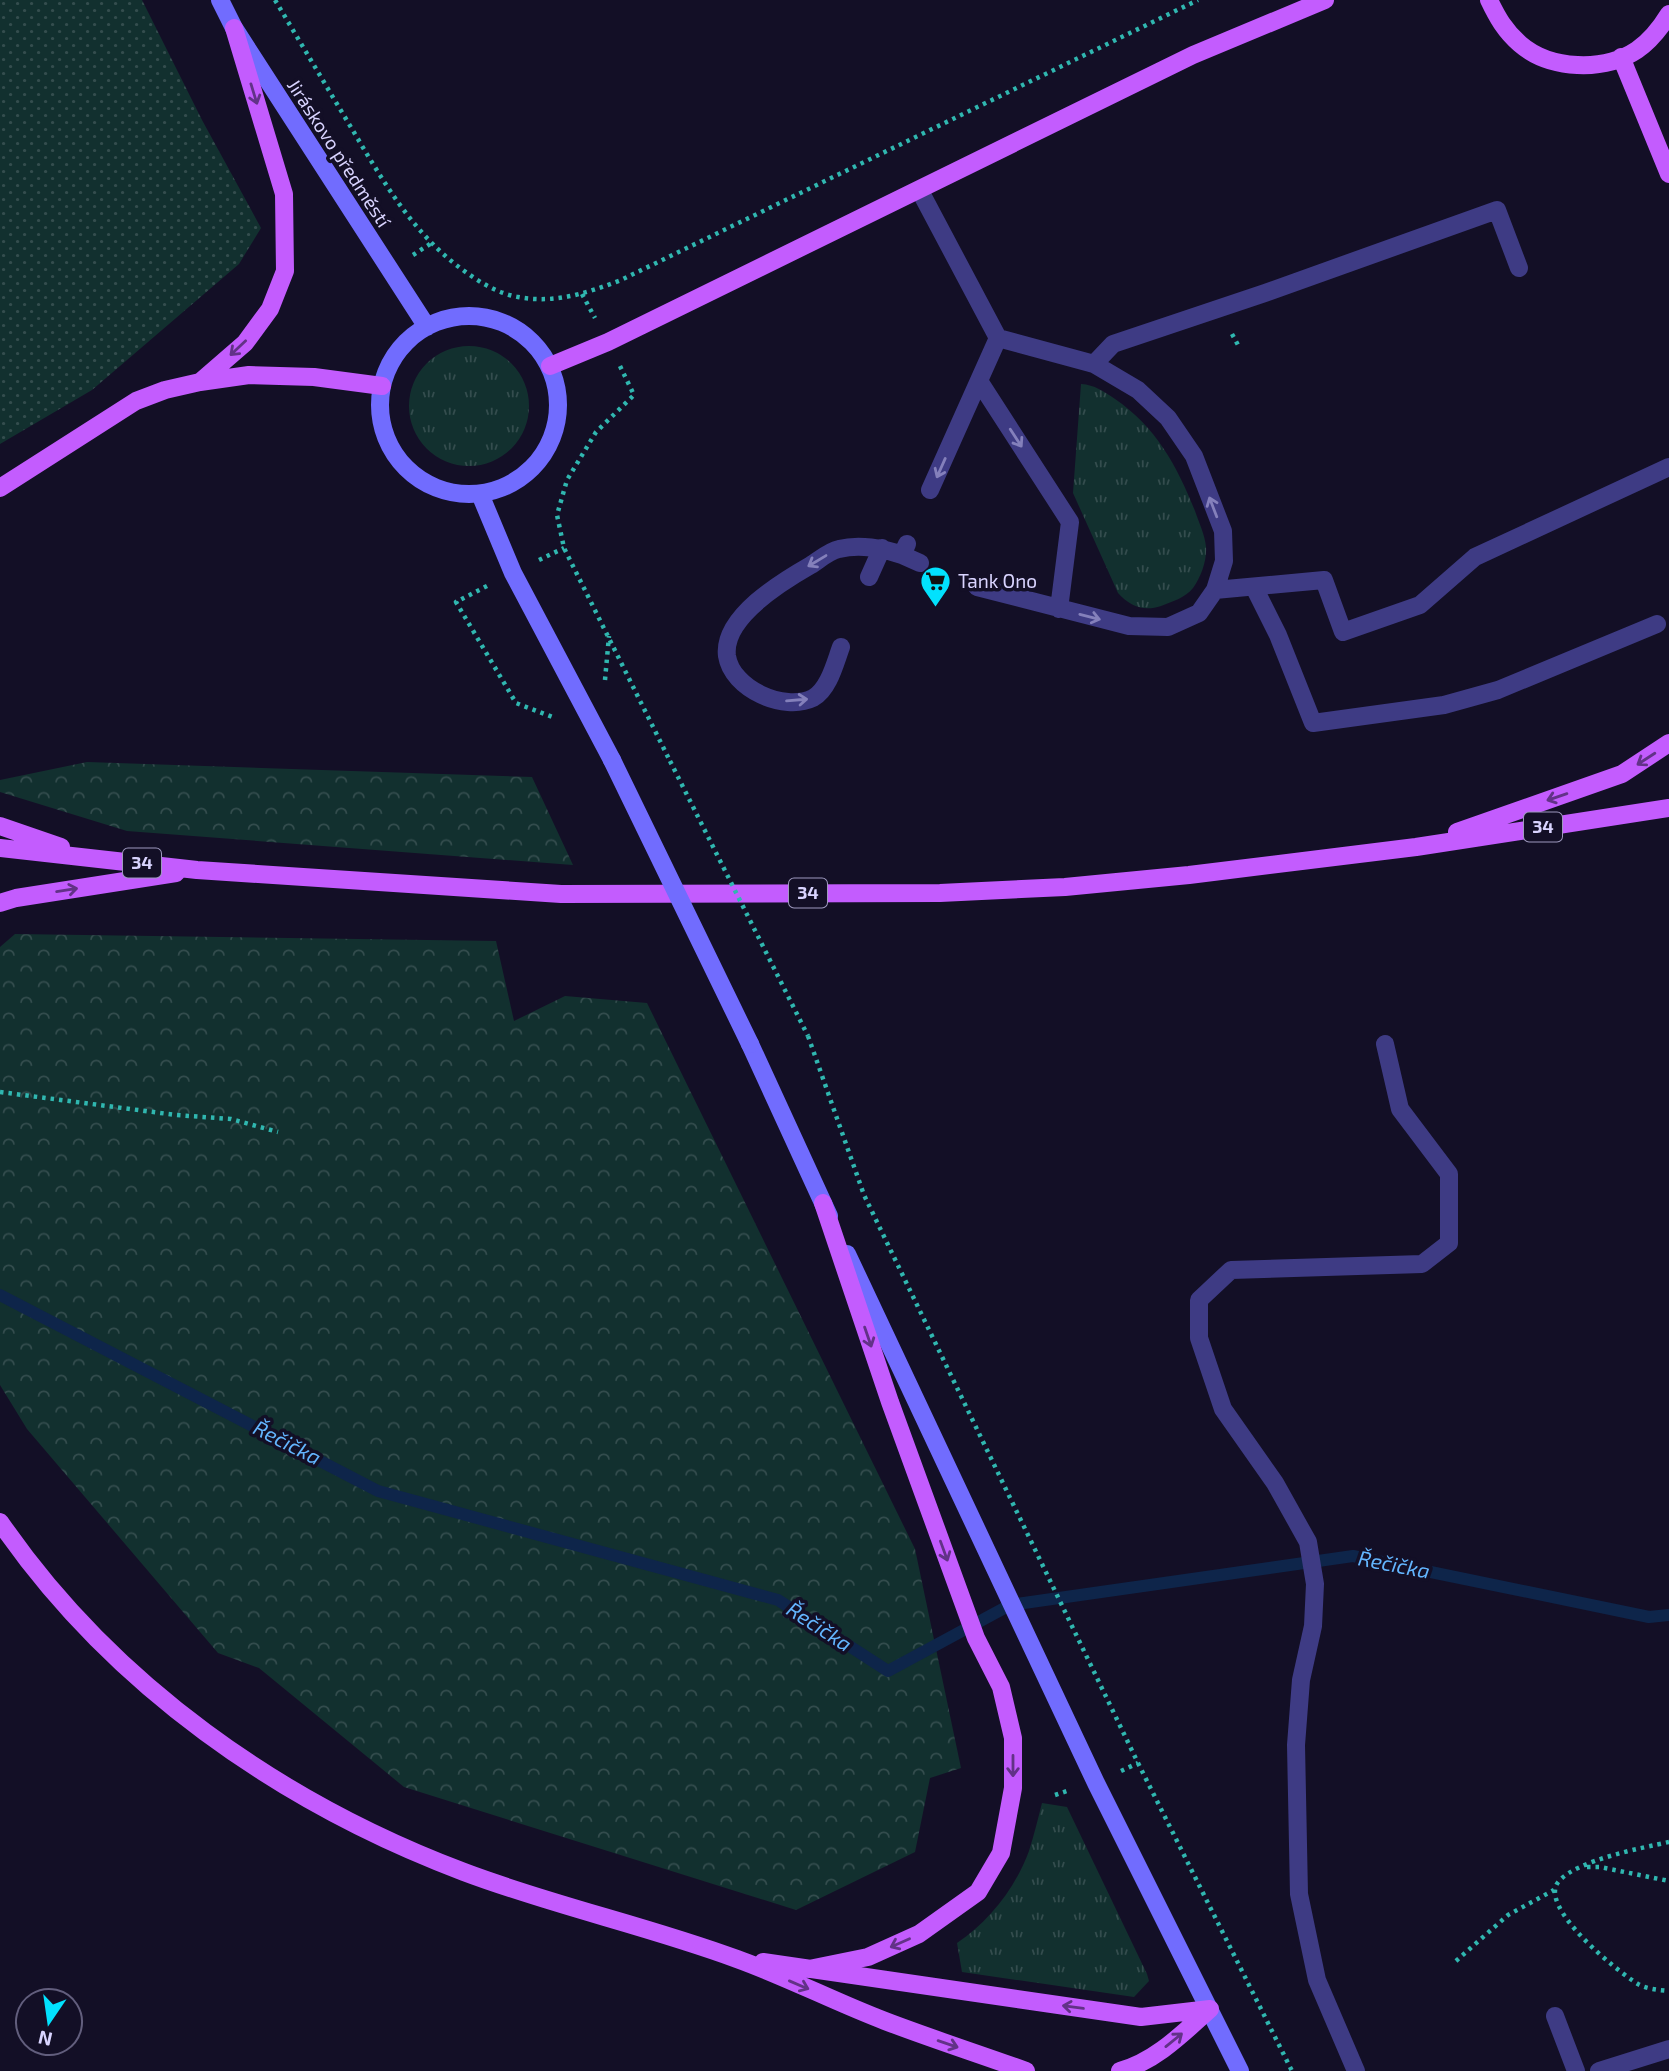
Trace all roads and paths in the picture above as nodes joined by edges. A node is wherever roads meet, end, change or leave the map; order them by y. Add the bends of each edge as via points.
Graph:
1 (220, 0) edge
2 (275, 0) edge
3 (1198, 0) edge
4 (1325, 0) edge
5 (1489, 0) edge
6 (1669, 14) edge
7 (234, 28) junction
8 (1621, 57) junction
9 (1669, 174) edge
10 (920, 191) junction
11 (1519, 268) dead end
12 (427, 327) junction
13 (998, 338) junction
14 (1094, 364) junction
15 (550, 366) junction
16 (979, 381) junction
17 (200, 382) junction
18 (382, 386) junction
19 (634, 395) dead end
20 (1669, 467) edge
21 (0, 488) edge
22 (930, 490) dead end
23 (480, 494) junction
24 (882, 548) junction
25 (919, 563) dead end
26 (869, 577) dead end
27 (977, 587) dead end
28 (1254, 587) junction
29 (1215, 590) junction
30 (456, 601) dead end
31 (1059, 609) junction
32 (1657, 624) dead end
33 (841, 647) dead end
34 (516, 703) dead end
35 (1669, 743) edge
36 (1669, 808) edge
37 (0, 826) edge
38 (1416, 847) junction
39 (0, 848) edge
40 (87, 857) junction
41 (197, 870) junction
42 (0, 903) edge
43 (1385, 1044) dead end
44 (0, 1092) edge
45 (278, 1132) dead end
46 (822, 1203) junction
47 (0, 1522) edge
48 (1669, 1842) edge
49 (1585, 1867) junction
50 (1669, 1881) edge
51 (1554, 1890) junction
52 (736, 1959) junction
53 (1456, 1961) dead end
54 (809, 1969) junction
55 (1669, 1991) edge
56 (1210, 2009) junction
57 (1555, 2016) dead end
58 (1669, 2049) edge
59 (1026, 2071) edge
60 (1120, 2071) edge
61 (1240, 2071) edge
62 (1292, 2071) edge
63 (1356, 2071) edge
64 (1576, 2071) edge
65 (1598, 2071) edge

1 - 7 main road, Jiráskovo předměstí
2 - 3 path via 396,202 430,244 484,285 516,297 548,300 582,295 621,280
4 - 10 main road via 1194,55
5 - 8 main road via 1500,23 1521,45 1548,60 1578,65
6 - 8 main road via 1637,50
7 - 12 main road, Jiráskovo předměstí
7 -> 17 main road via 284,194 285,271 270,309 245,343
8 - 9 main road
10 - 13 lane
10 - 15 main road
11 - 14 lane via 1497,210 1113,344
12 - 15 main road via 454,317 482,317 509,326 533,342
12 - 18 main road via 406,342 391,362
13 - 14 lane
13 - 16 lane
29 -> 14 lane via 1224,561 1223,531 1194,456 1168,418 1138,390
15 - 23 main road via 558,393 557,421 548,447 530,470 508,486
16 -> 22 lane
16 -> 31 lane via 1070,522
17 - 18 main road via 248,375
17 - 21 main road via 136,401
18 - 23 main road via 380,411 385,434 412,474 444,490
19 - 62 path, bridge via 596,432 567,480 557,515 564,548 808,1036 864,1195
20 - 28 lane via 1475,556 1420,605 1343,632 1324,580
23 - 46 main road, bridge via 513,573 612,760
24 - 25 lane via 904,550
24 - 26 lane
24 -> 33 lane via 837,549 782,582 750,607 731,634 727,656 738,678 762,697 794,702 814,697 826,684
27 - 31 lane
28 - 29 lane
28 - 32 lane via 1313,723 1444,705 1498,690
31 -> 29 lane via 1129,626 1168,627 1199,613
30 - 34 path
35 -> 38 main road via 1622,774
36 - 38 main road, 34
37 - 40 main road
38 - 41 main road, 34 via 1065,887 940,893 561,894
39 - 40 main road, 34
40 - 41 main road, 34
42 -> 41 main road
43 - 63 lane via 1401,1109 1449,1174 1449,1243 1422,1264 1231,1270 1199,1300 1199,1338 1223,1409 1275,1483 1308,1542 1315,1584 1296,1745 1299,1894 1317,1980
44 - 45 path via 231,1119
46 -> 54 main road via 976,1638 1001,1687 1013,1738 1013,1788 1001,1853 978,1892 919,1934 868,1957
46 - 56 main road via 1096,1783
47 - 52 main road via 63,1604 143,1683 243,1759 302,1796 467,1873
48 - 49 path via 1612,1854
49 - 50 path
49 - 51 path via 1558,1882
51 - 53 path via 1508,1915
51 - 55 path via 1554,1900 1567,1923 1625,1975 1640,1986
52 - 54 main road
52 -> 59 main road via 884,2021
56 -> 54 main road via 1141,2017
60 -> 56 main road via 1136,2067 1171,2044
56 - 61 main road
57 - 64 lane
58 - 65 lane

